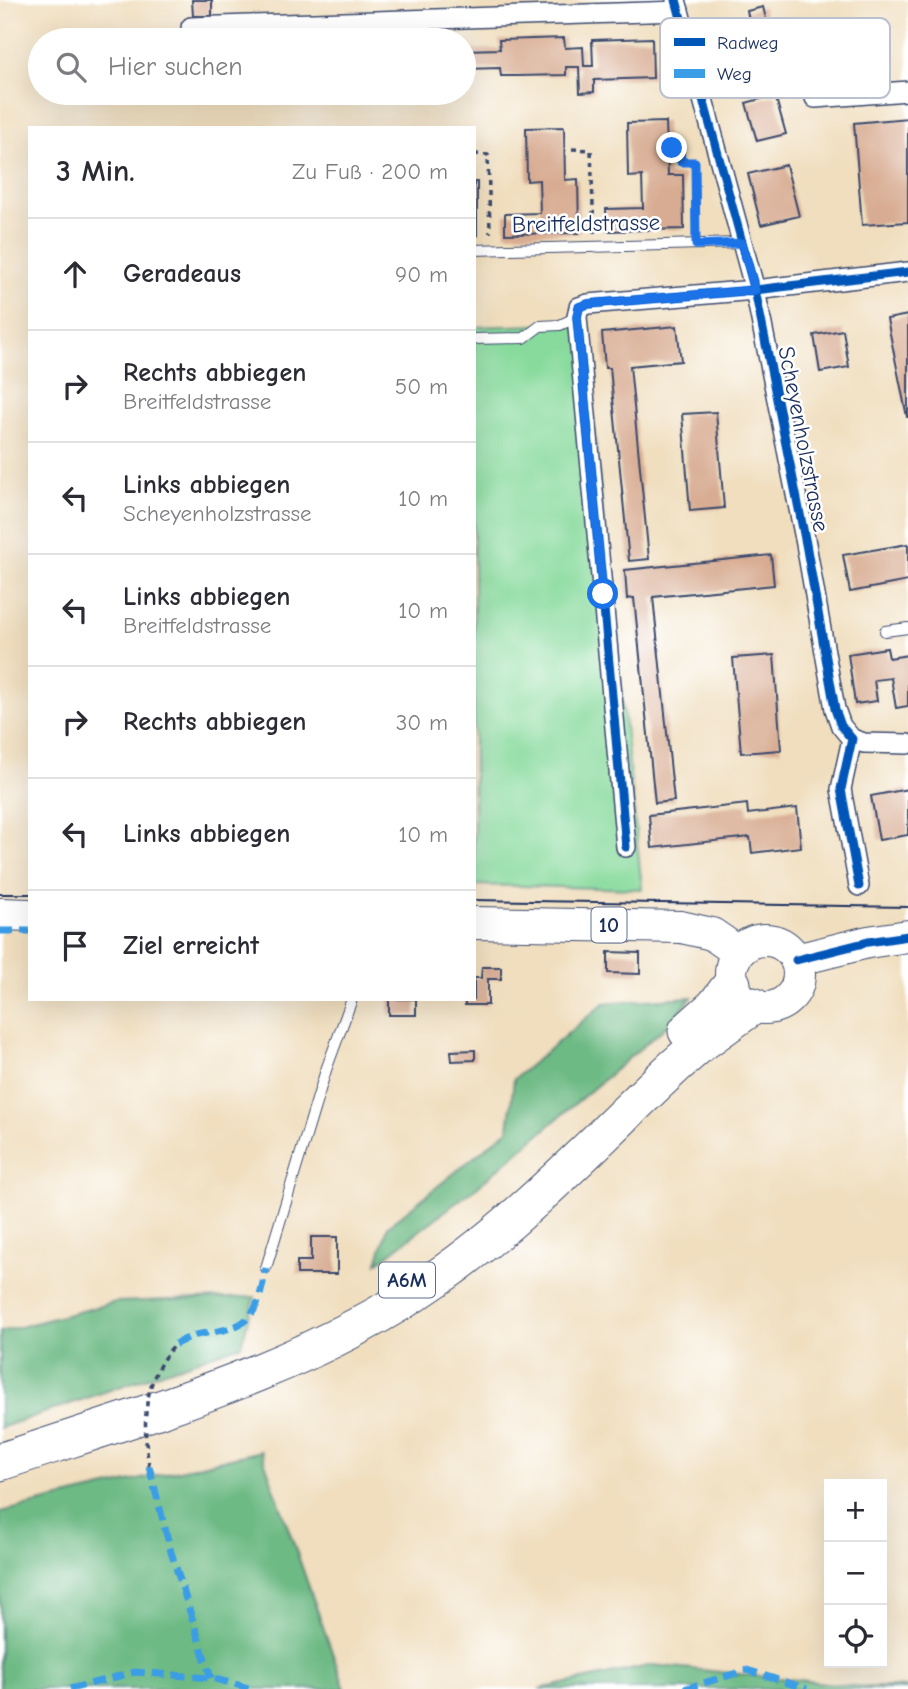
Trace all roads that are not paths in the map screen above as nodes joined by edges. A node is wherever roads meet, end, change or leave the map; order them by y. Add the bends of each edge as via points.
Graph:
1 (677, 6) edge
2 (191, 27) dead end
3 (908, 91) edge
4 (890, 92) edge
5 (702, 98) edge
6 (742, 243) junction
7 (476, 250) edge
8 (908, 272) edge
9 (755, 290) junction
10 (578, 312) junction
11 (476, 339) edge
12 (908, 628) edge
13 (885, 631) dead end
14 (852, 739) junction
15 (908, 744) edge
16 (626, 847) dead end
17 (859, 886) dead end
18 (0, 914) edge
19 (28, 915) edge
20 (476, 923) edge
21 (908, 936) edge
22 (796, 960) junction
23 (741, 981) junction
24 (351, 1001) edge
25 (266, 1268) dead end
26 (0, 1445) edge
27 (0, 1462) edge

1 - 2 street
3 - 4 street
5 - 6 street, Scheyenholzstrasse
6 - 7 lane, Breitfeldstrasse
6 - 9 street, Scheyenholzstrasse
8 - 9 street
9 - 10 street via 588,304
9 - 14 street, Scheyenholzstrasse via 835,709
10 - 11 lane via 560,325 540,326 524,338
10 - 16 street
12 - 13 lane
14 - 15 street via 864,744
14 - 17 street via 841,789
18 - 19 main road
20 - 23 main road, 10 via 681,927 712,934
21 - 22 main road
22 - 23 main road via 780,943 758,940 747,944
22 - 23 main road via 797,986 779,1005 766,1008
23 - 26 highway, A6M via 507,1204 409,1278 323,1327 241,1361
23 - 27 highway, A6M via 699,1044 491,1237 408,1298 279,1363
24 - 25 lane

